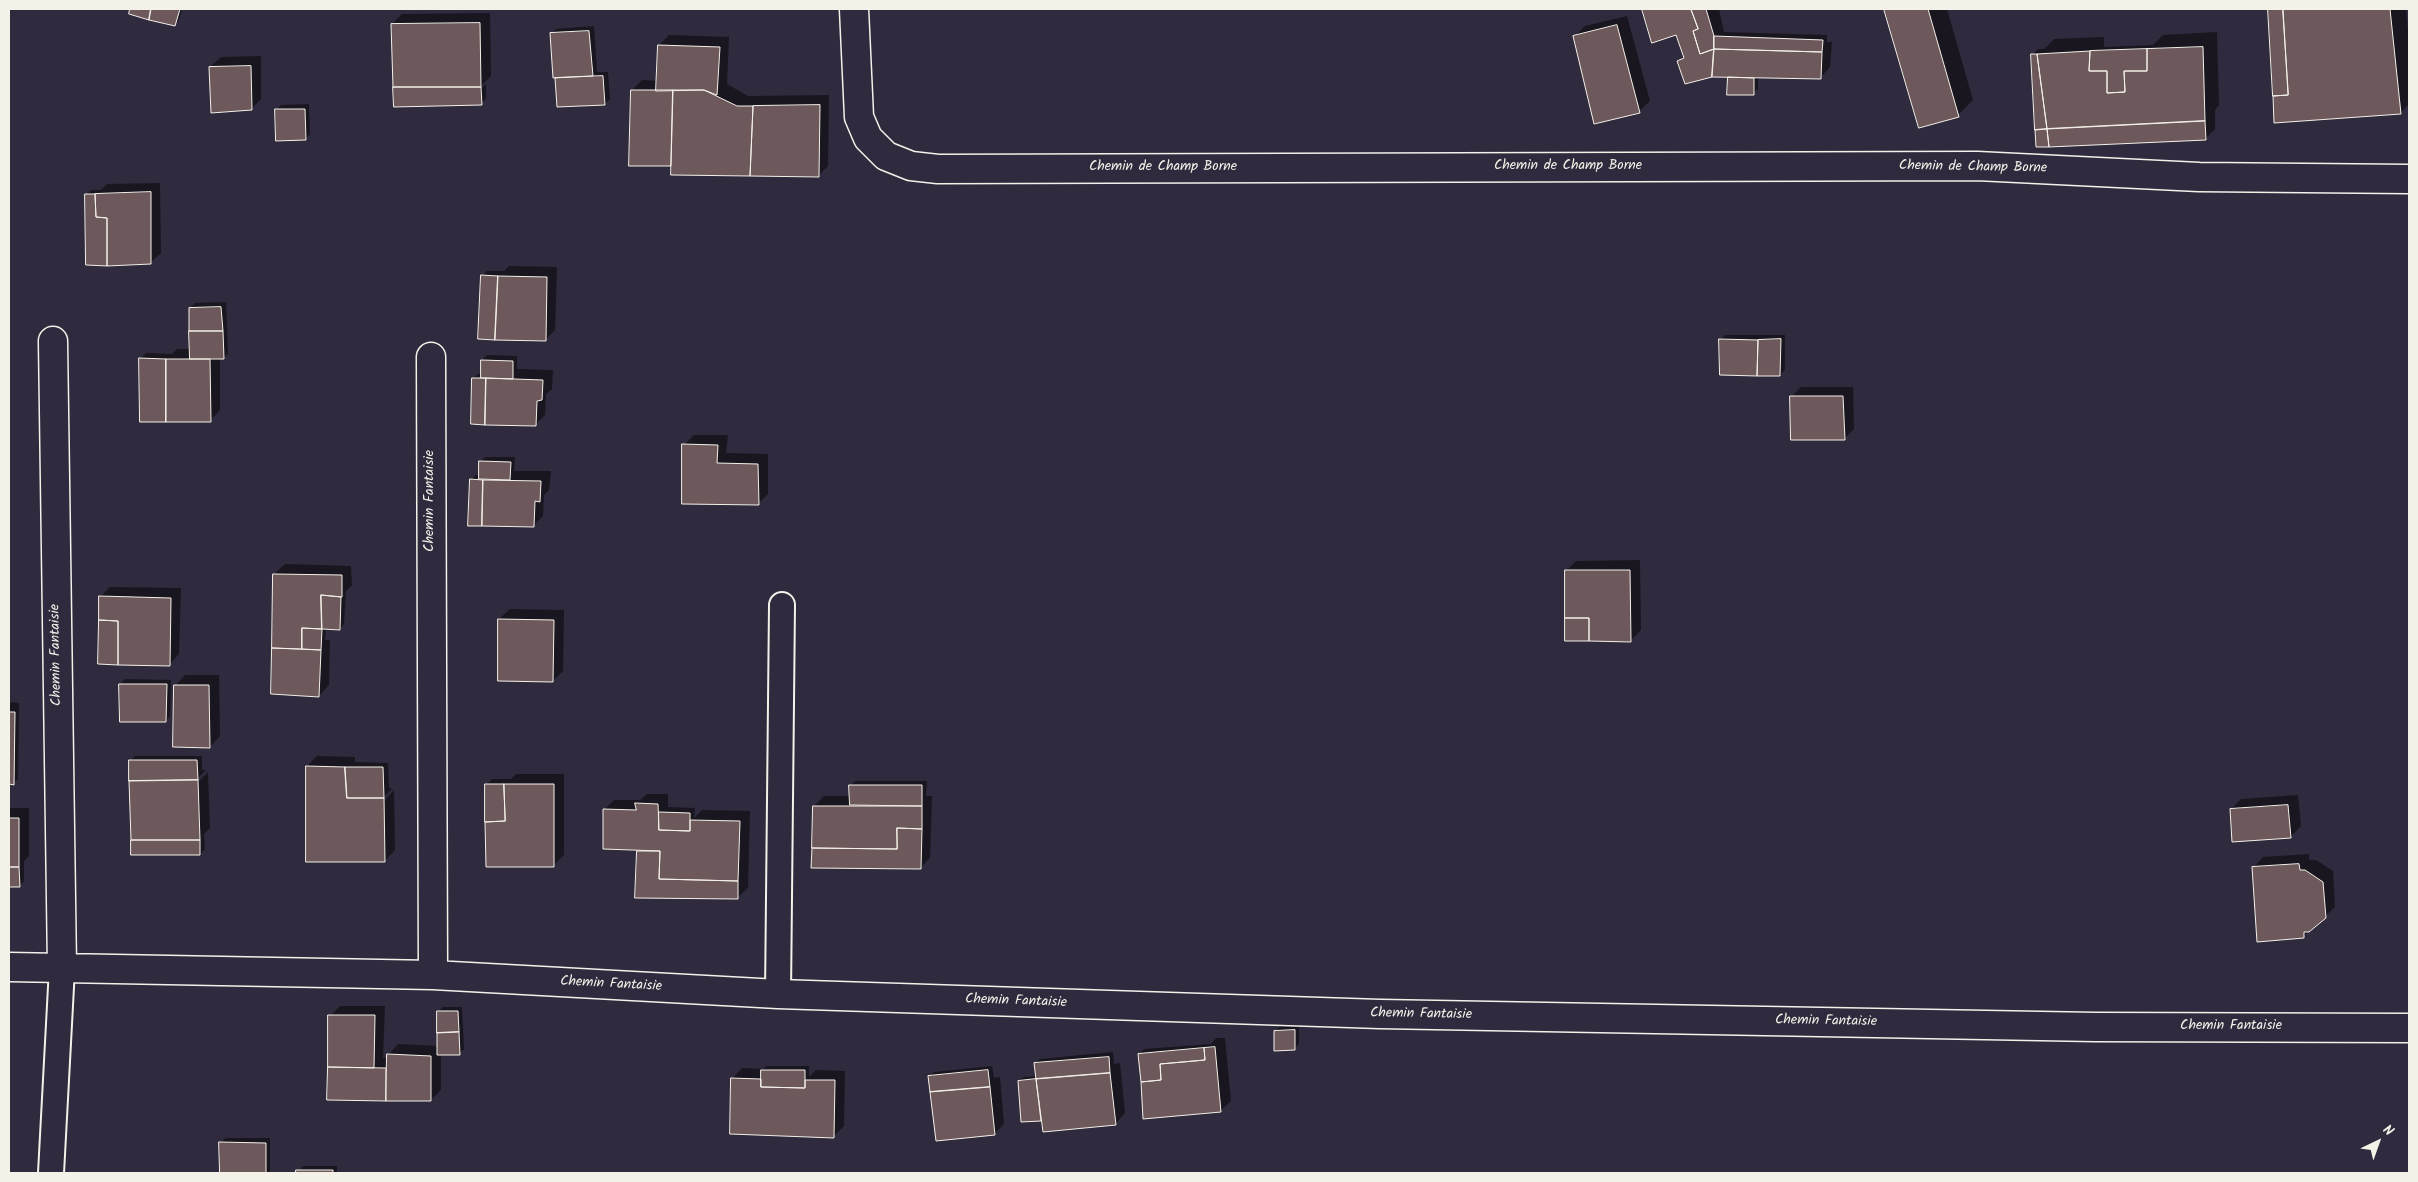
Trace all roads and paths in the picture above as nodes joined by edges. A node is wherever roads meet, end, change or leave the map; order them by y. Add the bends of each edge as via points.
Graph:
1 (854, 9) edge
2 (2409, 179) edge
3 (52, 341) dead end
4 (431, 357) dead end
5 (782, 605) dead end
6 (9, 967) edge
7 (62, 968) junction
8 (433, 975) junction
9 (778, 994) junction
10 (2409, 1028) edge
11 (51, 1173) edge

1 - 2 street, Chemin de Champ Borne via 859,117 868,138 886,156 911,166 968,169 1977,166 2199,177
3 - 7 street, Chemin Fantaisie
4 - 8 street, Chemin Fantaisie
5 - 9 lane
6 - 7 street, Chemin Fantaisie
7 - 8 street, Chemin Fantaisie
7 - 11 lane
8 - 9 street, Chemin Fantaisie
9 - 10 street, Chemin Fantaisie via 1380,1014 2075,1026

